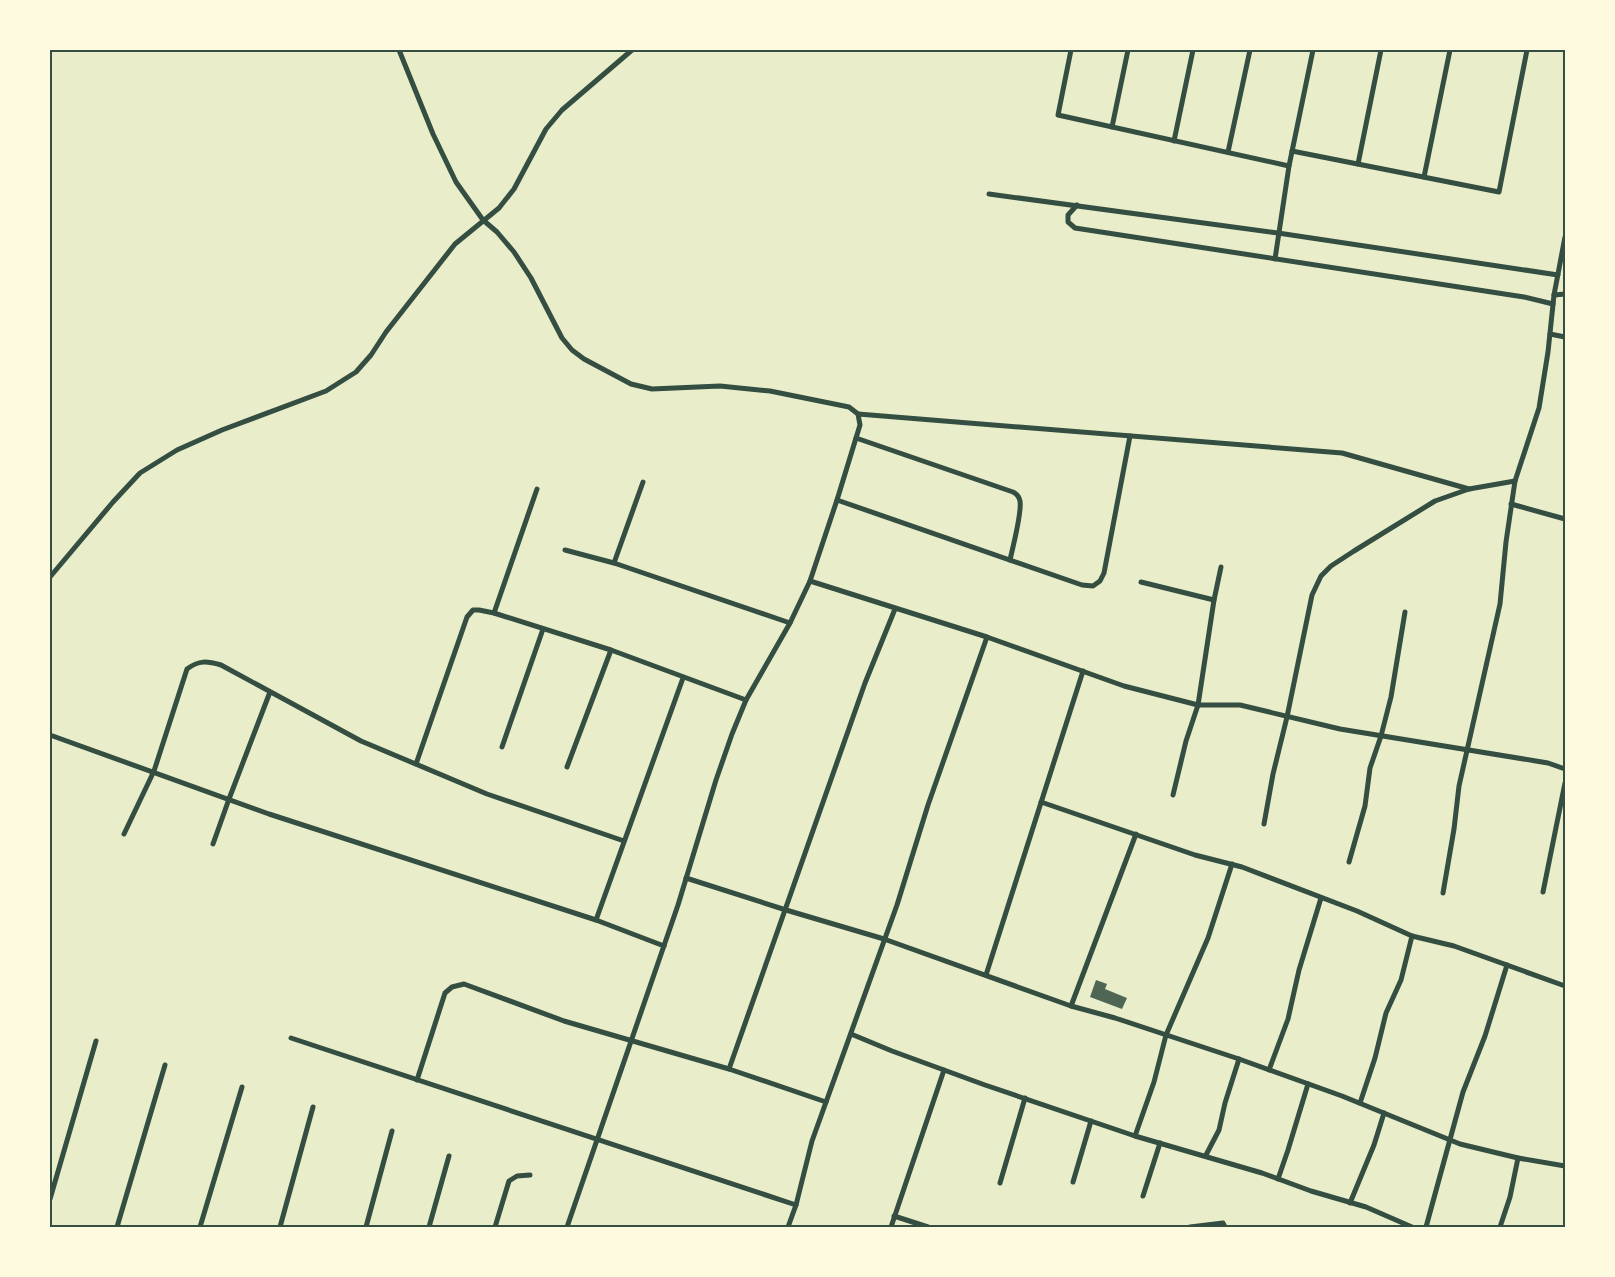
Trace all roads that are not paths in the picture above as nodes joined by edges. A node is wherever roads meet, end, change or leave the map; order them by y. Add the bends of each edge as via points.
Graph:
1 (399, 50) edge
2 (632, 50) edge
3 (1071, 50) edge
4 (1128, 50) edge
5 (1193, 50) edge
6 (1250, 50) edge
7 (1313, 50) edge
8 (1381, 50) edge
9 (1450, 50) edge
10 (1527, 50) edge
11 (1112, 127) junction
12 (1174, 141) junction
13 (1292, 151) junction
14 (1228, 152) junction
15 (1358, 164) junction
16 (1289, 166) junction
17 (1424, 177) junction
18 (989, 194) dead end
19 (1077, 205) junction
20 (483, 220) junction
21 (1278, 233) junction
22 (1565, 237) edge
23 (1275, 259) junction
24 (1558, 275) junction
25 (1565, 294) edge
26 (1554, 295) junction
27 (1553, 304) junction
28 (1550, 334) junction
29 (1565, 337) edge
30 (858, 414) junction
31 (1130, 436) junction
32 (856, 438) junction
33 (1515, 481) junction
34 (643, 482) dead end
35 (537, 489) dead end
36 (1469, 489) junction
37 (838, 500) junction
38 (1512, 504) junction
39 (1565, 518) edge
40 (565, 550) dead end
41 (1010, 560) junction
42 (614, 563) junction
43 (1221, 567) dead end
44 (50, 577) edge
45 (810, 581) junction
46 (1141, 582) dead end
47 (1214, 600) junction
48 (895, 609) junction
49 (1405, 612) dead end
50 (494, 613) junction
51 (790, 622) junction
52 (543, 629) junction
53 (987, 637) junction
54 (611, 650) junction
55 (1083, 671) junction
56 (683, 678) junction
57 (270, 692) junction
58 (746, 700) junction
59 (1198, 704) junction
60 (1287, 716) junction
61 (50, 735) edge
62 (1381, 736) junction
63 (502, 747) dead end
64 (1467, 750) junction
65 (416, 764) junction
66 (567, 767) dead end
67 (1565, 768) edge
68 (154, 771) junction
69 (1565, 783) edge
70 (1173, 795) dead end
71 (229, 798) junction
72 (1041, 802) junction
73 (1264, 824) dead end
74 (124, 834) dead end
75 (1136, 834) junction
76 (624, 841) junction
77 (213, 844) dead end
78 (1349, 862) dead end
79 (1232, 864) junction
80 (686, 878) junction
81 (1543, 892) dead end
82 (1443, 893) dead end
83 (1321, 898) junction
84 (786, 910) junction
85 (596, 920) junction
86 (1412, 936) junction
87 (884, 939) junction
88 (664, 946) junction
89 (1506, 965) junction
90 (986, 975) junction
91 (1565, 986) edge
92 (1071, 1006) junction
93 (851, 1034) junction
94 (1166, 1035) junction
95 (291, 1038) dead end
96 (630, 1040) junction
97 (96, 1041) dead end
98 (1239, 1059) junction
99 (165, 1065) dead end
100 (730, 1069) junction
101 (944, 1070) junction
102 (1269, 1070) junction
103 (418, 1080) junction
104 (1308, 1084) junction
105 (242, 1087) dead end
106 (1025, 1098) junction
107 (826, 1102) junction
108 (1360, 1103) junction
109 (313, 1107) dead end
110 (1384, 1113) junction
111 (1092, 1121) junction
112 (392, 1131) dead end
113 (1135, 1136) junction
114 (1449, 1139) junction
115 (596, 1140) junction
116 (1160, 1143) junction
117 (1206, 1155) junction
118 (449, 1156) dead end
119 (1518, 1158) junction
120 (1565, 1166) edge
121 (530, 1175) dead end
122 (1278, 1178) junction
123 (1073, 1182) dead end
124 (1000, 1183) dead end
125 (1143, 1196) dead end
126 (50, 1199) edge
127 (1350, 1203) junction
128 (796, 1205) junction
129 (894, 1216) junction
130 (117, 1227) edge
131 (200, 1227) edge
132 (280, 1227) edge
133 (366, 1227) edge
134 (429, 1227) edge
135 (495, 1227) edge
136 (567, 1227) edge
137 (788, 1227) edge
138 (891, 1227) edge
139 (928, 1227) edge
140 (1190, 1227) edge
141 (1225, 1227) edge
142 (1412, 1227) edge
143 (1426, 1227) edge
144 (1500, 1227) edge

1 - 20 street via 456,182
2 - 20 street via 562,110 546,129 514,189 499,208
3 - 11 street via 1058,115
4 - 11 street
5 - 12 street
6 - 14 street
7 - 13 street
8 - 15 street
9 - 17 street
10 - 17 street via 1499,192
11 - 12 street
12 - 14 street
13 - 15 street
13 - 16 street
14 - 16 street
15 - 17 street
16 - 21 street
18 - 19 street
19 - 21 street
19 - 23 street via 1068,215 1068,222 1075,228
20 - 30 street via 514,252 572,350 631,384 652,389 720,386 770,391 849,407
20 - 44 street via 449,251 356,372 326,391 177,450 140,473
21 - 23 street
21 - 24 street
22 - 24 street
23 - 27 street
24 - 26 street
25 - 26 street
26 - 27 street
27 - 28 street
28 - 29 street
28 - 33 street via 1539,408
30 - 31 street
30 - 32 street via 860,425
31 - 36 street via 1342,453
31 - 41 street via 1100,581 1093,586 1082,584
32 - 37 street
32 - 41 street via 1013,492 1018,496 1020,511
33 - 36 street
33 - 38 street
34 - 42 street
35 - 50 street
36 - 60 street via 1435,501 1331,566 1321,576 1312,595
37 - 41 street
37 - 45 street
38 - 39 street
38 - 64 street via 1500,604
40 - 42 street
42 - 51 street
43 - 47 street
45 - 48 street
45 - 51 street
46 - 47 street
47 - 59 street
48 - 53 street
48 - 84 street via 865,683
49 - 62 street
50 - 52 street
50 - 65 street via 473,610 467,618
51 - 58 street
52 - 54 street
52 - 63 street
53 - 55 street
53 - 87 street
54 - 56 street
54 - 66 street
55 - 59 street via 1124,686
55 - 72 street
56 - 58 street
56 - 76 street
57 - 65 street via 361,741
57 - 68 street via 221,665 207,661 195,663 187,669
57 - 71 street
58 - 80 street via 716,780
59 - 60 street via 1240,706
59 - 70 street
60 - 62 street
60 - 73 street
61 - 68 street
62 - 64 street
62 - 78 street via 1370,768 1365,806
64 - 67 street
64 - 82 street
65 - 76 street via 487,794
68 - 71 street
68 - 74 street
69 - 81 street
71 - 77 street
71 - 85 street
72 - 75 street
72 - 90 street
75 - 79 street
75 - 92 street
76 - 85 street
79 - 83 street
79 - 94 street via 1208,938
80 - 84 street
80 - 88 street
83 - 86 street
83 - 102 street via 1288,1019
84 - 87 street
84 - 100 street
85 - 88 street
86 - 89 street via 1454,946
86 - 108 street via 1401,980 1386,1013
87 - 90 street
87 - 93 street
88 - 96 street
89 - 91 street
89 - 114 street
90 - 92 street
92 - 94 street
93 - 101 street
93 - 107 street
94 - 98 street
94 - 113 street
95 - 103 street
96 - 100 street
96 - 103 street via 464,984 445,993
96 - 115 street
97 - 126 street
98 - 102 street
98 - 117 street via 1219,1130
99 - 130 street
100 - 107 street
101 - 106 street
101 - 129 street
102 - 104 street
103 - 115 street
104 - 108 street
104 - 122 street
105 - 131 street
106 - 111 street
106 - 124 street
107 - 128 street via 812,1141
108 - 110 street
109 - 132 street
110 - 114 street
110 - 127 street
111 - 113 street
111 - 123 street
112 - 133 street
113 - 116 street
114 - 119 street
114 - 143 street
115 - 128 street
115 - 136 street
116 - 117 street
116 - 125 street
117 - 122 street
118 - 134 street
119 - 120 street
119 - 144 street
121 - 135 street via 517,1176 509,1181
122 - 127 street
127 - 142 street
128 - 137 street
129 - 138 street
129 - 139 street
140 - 141 street via 1223,1222

